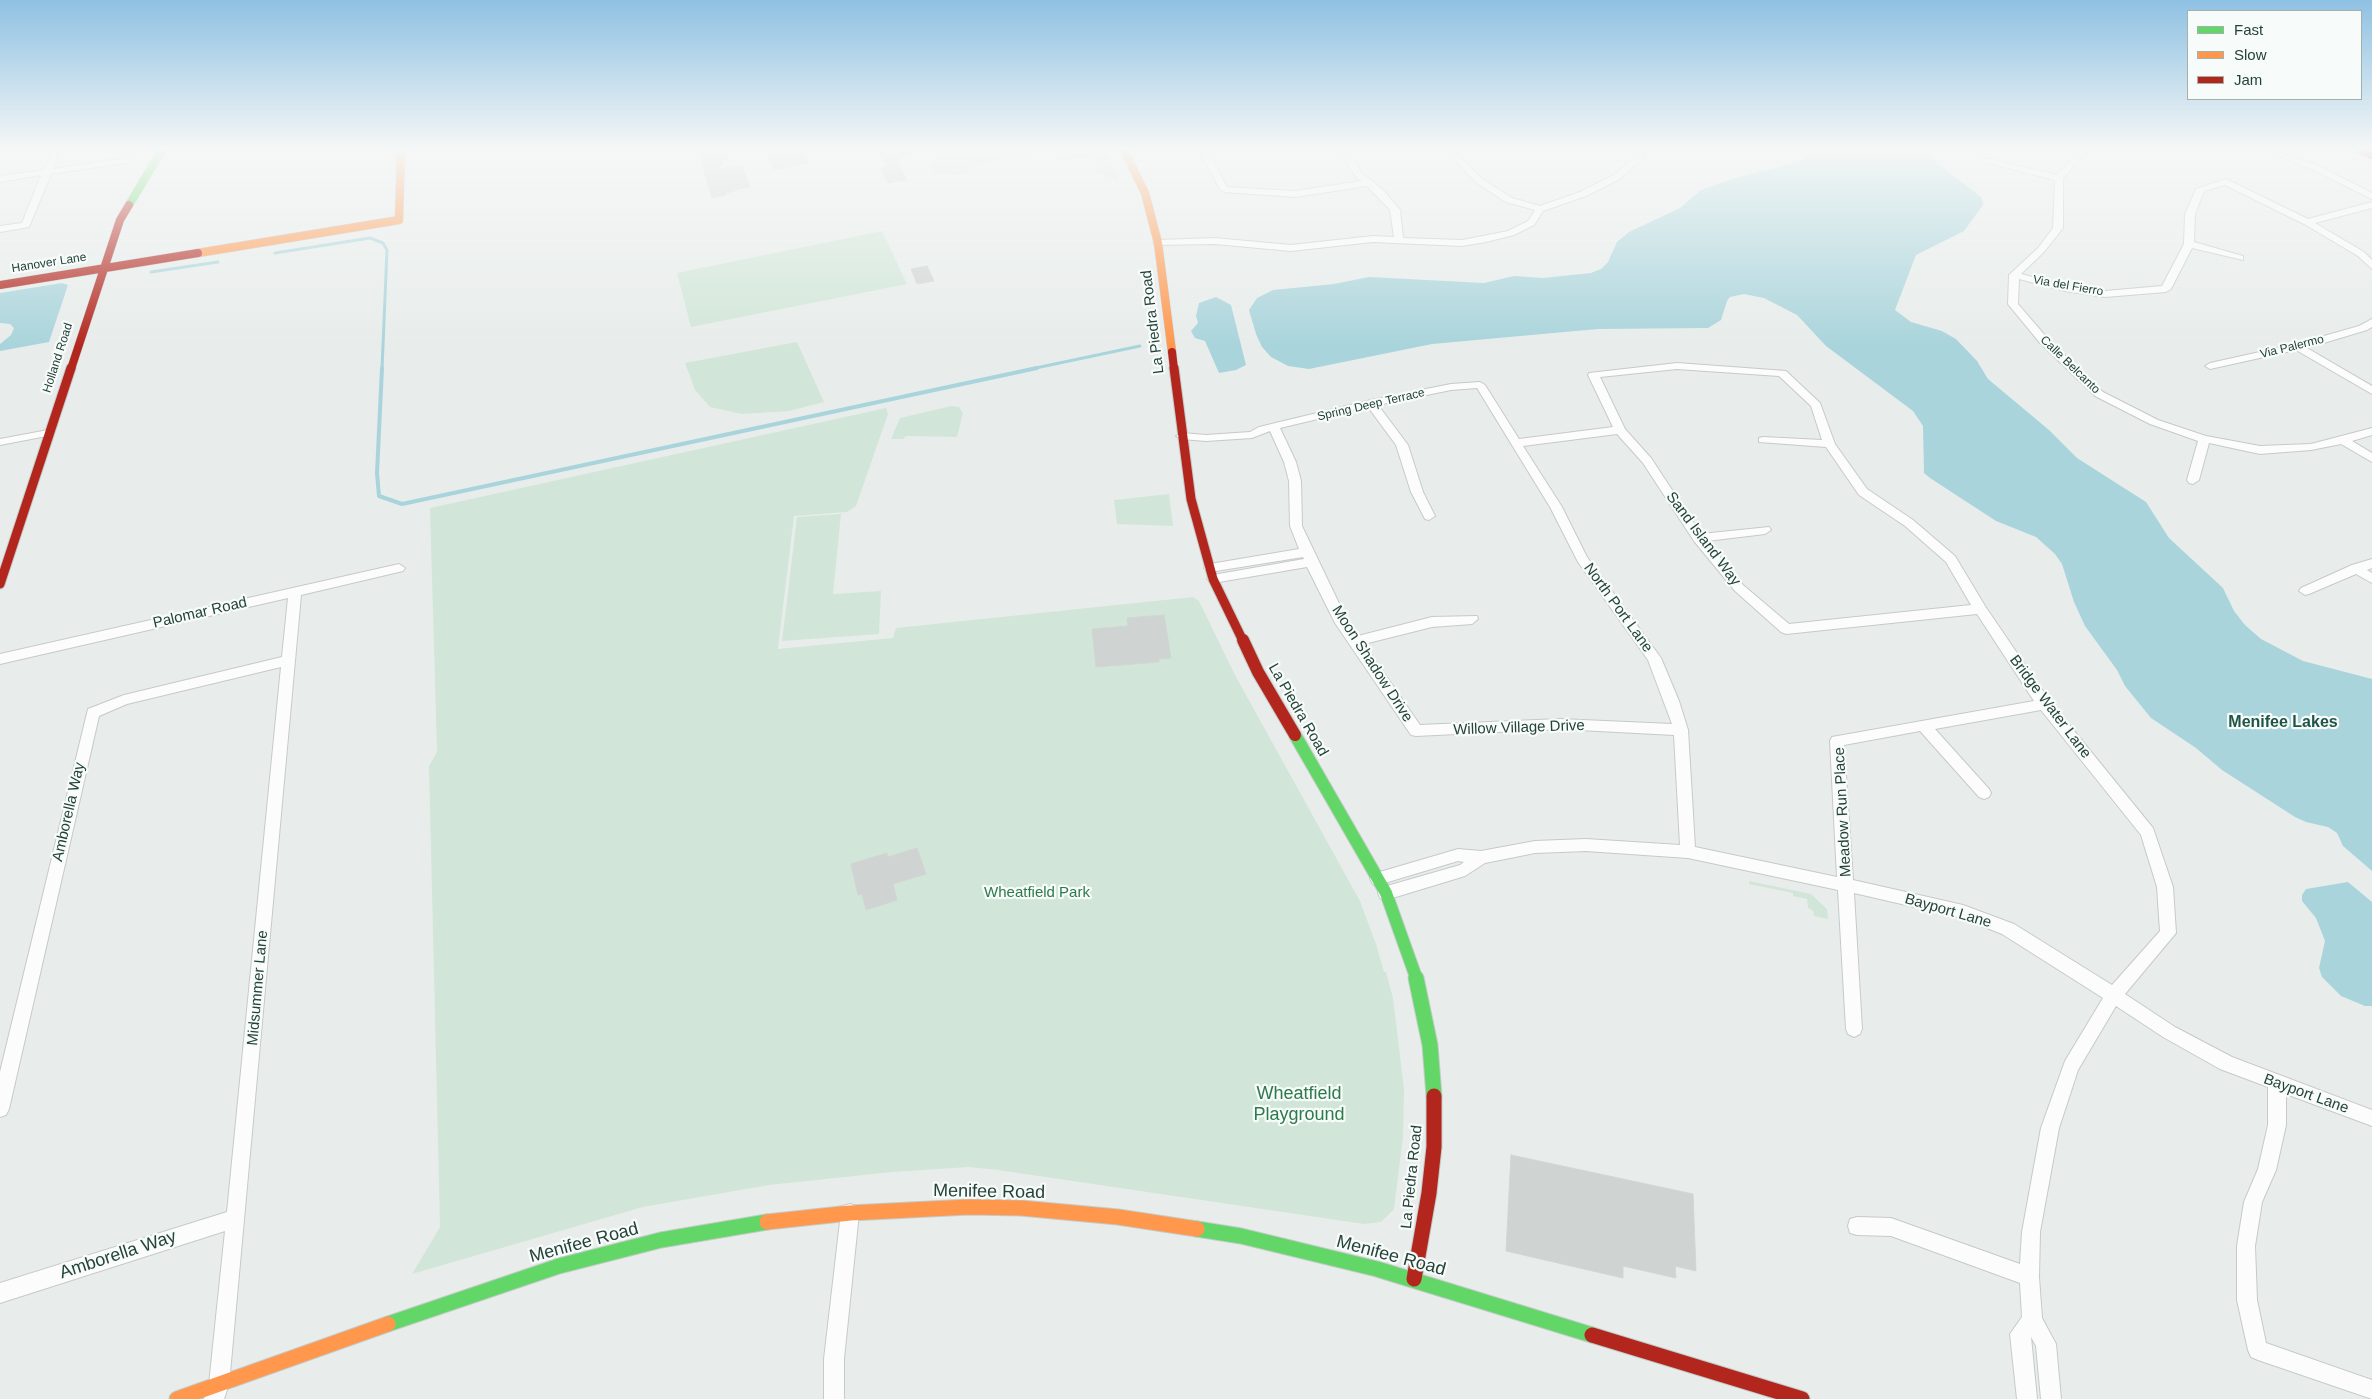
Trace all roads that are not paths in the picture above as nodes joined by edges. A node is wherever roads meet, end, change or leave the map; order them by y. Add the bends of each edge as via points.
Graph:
1 (30, 215) edge
2 (123, 215) edge
3 (399, 215) edge
4 (1150, 215) edge
5 (1396, 215) edge
6 (1536, 215) edge
7 (2058, 215) edge
8 (2190, 215) edge
9 (2293, 215) edge
10 (2333, 215) edge
11 (2307, 222) junction
12 (0, 229) edge
13 (1399, 239) junction
14 (1158, 243) junction
15 (2189, 244) junction
16 (2240, 258) dead end
17 (2372, 266) edge
18 (102, 269) junction
19 (2014, 276) junction
20 (0, 285) edge
21 (2372, 322) edge
22 (2298, 348) junction
23 (2210, 366) dead end
24 (1480, 385) joint
25 (2372, 391) edge
26 (1371, 403) junction
27 (1268, 429) junction
28 (1620, 430) junction
29 (2372, 431) edge
30 (48, 433) junction
31 (1182, 436) junction
32 (2204, 438) junction
33 (1763, 440) dead end
34 (2343, 440) junction
35 (0, 442) edge
36 (1517, 443) junction
37 (1829, 444) junction
38 (2372, 458) edge
39 (2193, 480) dead end
40 (1429, 516) dead end
41 (1765, 530) dead end
42 (1698, 538) junction
43 (1309, 557) junction
44 (2372, 563) edge
45 (399, 568) dead end
46 (2356, 568) junction
47 (1211, 574) junction
48 (2372, 579) edge
49 (0, 584) edge
50 (2305, 591) dead end
51 (295, 592) junction
52 (1980, 608) junction
53 (1472, 619) dead end
54 (1355, 642) junction
55 (0, 659) edge
56 (289, 660) junction
57 (2044, 704) junction
58 (1923, 725) junction
59 (1681, 730) junction
60 (1416, 731) joint
61 (1984, 793) dead end
62 (1688, 852) junction
63 (1481, 857) junction
64 (1378, 879) junction
65 (1846, 887) junction
66 (1386, 893) junction
67 (2114, 995) junction
68 (1854, 1029) dead end
69 (2276, 1083) junction
70 (0, 1109) edge
71 (2372, 1118) edge
72 (850, 1213) junction
73 (236, 1218) junction
74 (1858, 1226) dead end
75 (2029, 1277) junction
76 (1414, 1280) junction
77 (0, 1294) edge
78 (2032, 1320) junction
79 (2372, 1390) edge
80 (218, 1394) edge
81 (177, 1399) edge
82 (834, 1399) edge
83 (1802, 1399) edge
84 (2027, 1399) edge
85 (2052, 1399) edge

1 - 12 street via 26,225
2 - 18 street, Holland Road
3 - 18 street, Hanover Lane via 399,220
4 - 14 street, La Piedra Road
5 - 13 street
6 - 13 street via 1531,223 1511,233 1486,240 1462,243
7 - 19 street via 2058,228
8 - 15 street, Via del Fierro
9 - 11 street, Via del Fierro
10 - 11 street
11 - 17 street via 2361,254
13 - 14 street via 1353,240 1291,248 1215,241
14 - 31 street, La Piedra Road
15 - 16 street
15 - 19 street, Via del Fierro via 2166,290 2105,294
18 - 20 street, Hanover Lane
18 - 30 street, Holland Road
19 - 32 street, Calle Belcanto via 2013,304 2044,342 2098,394 2154,422
21 - 22 street, Via Palermo via 2363,328
22 - 23 street, Via Palermo
22 - 25 street
24 - 26 street, Spring Deep Terrace
24 - 36 street, North Port Lane
26 - 27 street, Spring Deep Terrace
26 - 40 street via 1402,445 1417,492
27 - 31 street, Spring Deep Terrace via 1252,435
27 - 43 street, Moon Shadow Drive via 1290,462 1295,481 1296,526
28 - 36 street
28 - 37 street, Bridge Water Lane via 1593,375 1677,366 1782,373 1816,405
28 - 42 street, Sand Island Way via 1647,461
29 - 34 street, Calle Belcanto
30 - 35 street
30 - 49 street, Holland Road
31 - 47 street, La Piedra Road via 1190,499
32 - 34 street, Calle Belcanto via 2260,450 2311,447
32 - 39 street
33 - 37 street
34 - 38 street
36 - 59 street, North Port Lane via 1556,507 1582,559 1654,658
37 - 52 street, Bridge Water Lane via 1863,492 1909,523 1951,559
41 - 42 street
42 - 52 street, Sand Island Way via 1739,588 1786,629
43 - 47 street
43 - 54 street, Moon Shadow Drive via 1340,620
44 - 46 street
45 - 51 street, Palomar Road
46 - 48 street
46 - 50 street
47 - 64 street, La Piedra Road via 1258,672
51 - 55 street, Palomar Road
51 - 56 street, Midsummer Lane
52 - 57 street, Bridge Water Lane
53 - 54 street via 1432,622
54 - 60 street, Moon Shadow Drive
56 - 70 street, Amborella Way via 124,700 92,713
56 - 73 street, Midsummer Lane
57 - 58 street, Meadow Run Place
57 - 67 street, Bridge Water Lane via 2148,832 2165,888 2168,933
58 - 61 street
58 - 65 street, Meadow Run Place via 1837,741
59 - 60 street, Willow Village Drive via 1560,724
59 - 62 street, North Port Lane
62 - 63 street, Bayport Lane via 1586,845 1535,847
62 - 65 street, Bayport Lane
63 - 64 street, Bayport Lane via 1458,855
63 - 66 street, Bayport Lane via 1465,870
64 - 66 street, La Piedra Road
65 - 67 street, Bayport Lane via 1955,910 2008,929
65 - 68 street, Meadow Run Place
66 - 76 street, La Piedra Road via 1416,978 1430,1045 1434,1147
67 - 69 street, Bayport Lane via 2168,1032 2226,1063
67 - 75 street, Bridge Water Lane via 2071,1067 2050,1128 2031,1232
69 - 71 street, Bayport Lane
69 - 79 street via 2276,1125 2266,1170 2253,1202 2246,1246 2247,1300 2258,1350
72 - 76 street, Menifee Road via 969,1206 1118,1217 1241,1236
72 - 80 street, Menifee Road via 744,1224 661,1240 559,1266
72 - 82 street via 838,1317
73 - 77 street, Amborella Way
73 - 80 street, Midsummer Lane
74 - 75 street via 1891,1227
75 - 78 street, Bridge Water Lane
76 - 83 street, Menifee Road
78 - 84 street via 2020,1334
78 - 85 street, Bridge Water Lane via 2046,1344
80 - 81 street, Menifee Road

